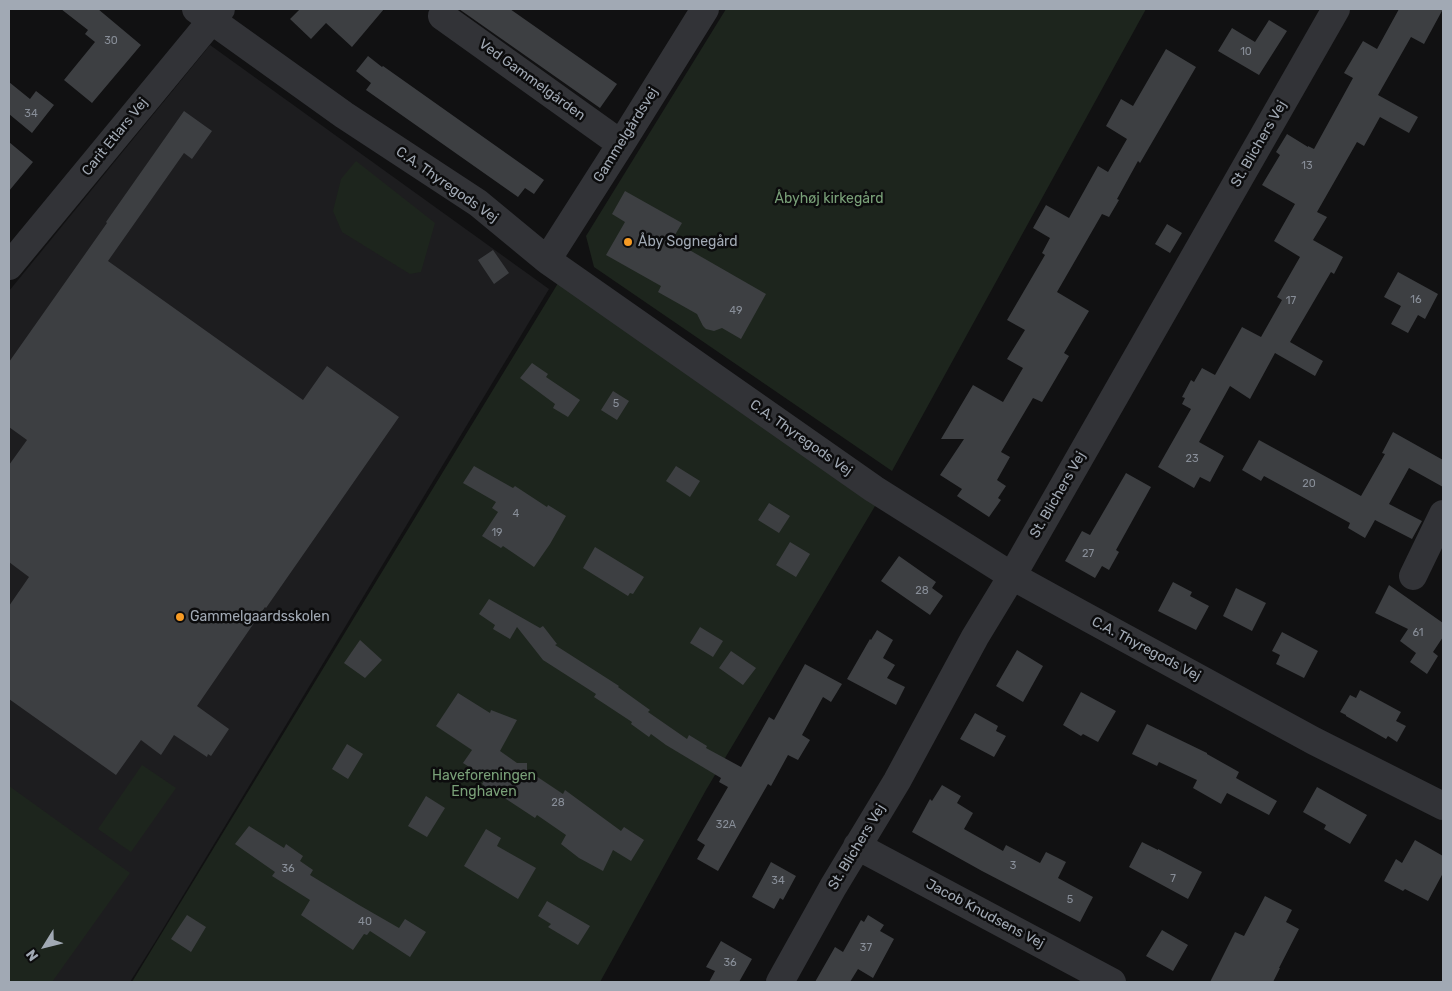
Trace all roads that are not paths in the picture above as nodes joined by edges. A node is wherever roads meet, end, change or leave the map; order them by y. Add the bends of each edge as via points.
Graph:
1 (705, 9) edge
2 (1336, 9) edge
3 (210, 12) edge
4 (442, 16) dead end
5 (621, 144) junction
6 (547, 260) junction
7 (9, 266) edge
8 (1443, 514) edge
9 (1012, 576) junction
10 (1413, 576) dead end
11 (1443, 806) edge
12 (857, 846) junction
13 (780, 982) edge
14 (1112, 982) edge

1 - 5 street, Gammelgårdsvej
2 - 9 street, St. Blichers Vej
3 - 6 street, C.A. Thyregods Vej via 344,115 478,203
3 - 7 street, Carit Etlars Vej
4 - 5 street, Ved Gammelgården
5 - 6 street, Gammelgårdsvej
6 - 9 street, C.A. Thyregods Vej via 874,489
8 - 10 street
9 - 11 street, C.A. Thyregods Vej via 1314,741
9 - 12 street, St. Blichers Vej
12 - 13 street, St. Blichers Vej
12 - 14 street, Jacob Knudsens Vej

